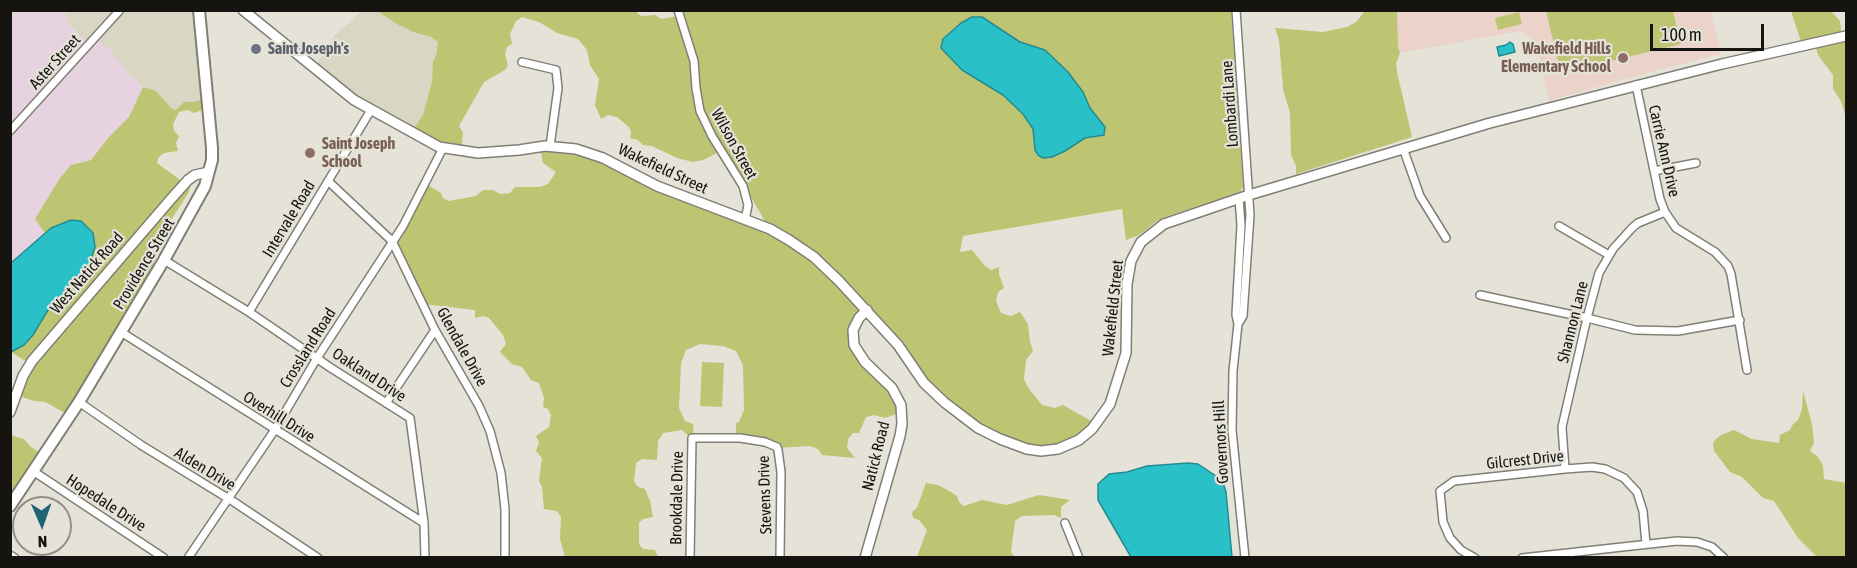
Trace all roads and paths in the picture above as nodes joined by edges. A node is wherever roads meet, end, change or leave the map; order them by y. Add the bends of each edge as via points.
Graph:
1 (120, 10) edge
2 (199, 10) edge
3 (243, 10) edge
4 (678, 10) edge
5 (1236, 10) edge
6 (1846, 36) edge
7 (522, 62) dead end
8 (1636, 85) junction
9 (371, 110) junction
10 (10, 131) edge
11 (550, 146) junction
12 (443, 148) junction
13 (1403, 148) junction
14 (1696, 164) dead end
15 (1654, 171) junction
16 (209, 172) junction
17 (328, 181) junction
18 (1249, 195) junction
19 (1239, 198) junction
20 (1665, 212) junction
21 (745, 220) junction
22 (1559, 226) dead end
23 (1446, 238) dead end
24 (392, 241) junction
25 (1609, 255) junction
26 (164, 260) junction
27 (1480, 295) dead end
28 (867, 310) junction
29 (249, 312) junction
30 (1587, 318) junction
31 (1740, 320) junction
32 (1239, 324) junction
33 (435, 330) junction
34 (121, 333) junction
35 (317, 358) junction
36 (1748, 370) dead end
37 (79, 402) junction
38 (386, 403) junction
39 (10, 412) edge
40 (274, 430) junction
41 (692, 438) joint
42 (1565, 469) junction
43 (33, 471) junction
44 (227, 498) junction
45 (10, 506) edge
46 (424, 523) junction
47 (1065, 523) dead end
48 (1646, 543) junction
49 (10, 555) edge
50 (1577, 555) edge
51 (15, 558) edge
52 (164, 558) edge
53 (188, 558) edge
54 (318, 558) edge
55 (425, 558) edge
56 (505, 558) edge
57 (690, 558) edge
58 (780, 558) edge
59 (864, 558) edge
60 (1079, 558) edge
61 (1245, 558) edge
62 (1475, 558) edge
63 (1522, 558) edge
64 (1724, 558) edge

1 - 10 street, Aster Street
2 - 16 main road, Providence Street via 212,135
3 - 9 street, Wakefield Street
4 - 21 street, Wilson Street via 694,61 700,111 743,186 748,201
5 - 18 street, Lombardi Lane
6 - 8 street, Wakefield Street
7 - 11 street via 556,70 558,88
8 - 13 street, Wakefield Street
8 - 15 street, Carrie Ann Drive
9 - 12 street, Wakefield Street
9 - 17 street, Intervale Road
11 - 12 street, Wakefield Street via 491,153
11 - 21 street, Wakefield Street via 603,158 657,186
12 - 24 street, Crossland Road
13 - 18 street, Wakefield Street
13 - 23 street via 1420,196
14 - 15 street
15 - 20 street, Carrie Ann Drive
16 - 26 main road, Providence Street via 193,210
16 - 39 street, West Natick Road via 188,180 32,361
17 - 24 street, Glendale Drive
17 - 29 street, Intervale Road
18 - 19 street, Wakefield Street
18 - 32 street, Governors Hill via 1244,306
19 - 28 street, Wakefield Street via 1164,224 1137,247 1129,268 1127,344 1116,389 1107,410 1092,429 1066,447 1032,450 978,428 924,383
19 - 32 street, Governors Hill
20 - 25 street, Shannon Lane via 1638,223
20 - 31 street, Carrie Ann Drive via 1676,228 1715,252 1728,266
21 - 28 street, Wakefield Street via 789,240 814,257
22 - 25 street
24 - 33 street, Glendale Drive
24 - 35 street, Crossland Road
25 - 30 street, Shannon Lane via 1594,287
26 - 29 street, Oakland Drive
26 - 34 main road, Providence Street
27 - 30 street
28 - 59 street, Natick Road via 853,330 854,345 865,362 892,388 901,405 902,424
29 - 35 street, Oakland Drive
30 - 31 street via 1635,330 1667,332
30 - 42 street, Shannon Lane via 1562,427
31 - 36 street, Carrie Ann Drive
32 - 61 street, Governors Hill via 1232,430
33 - 38 street
33 - 56 street, Glendale Drive via 490,431 504,490
34 - 37 main road, Providence Street
34 - 40 street, Overhill Drive
35 - 38 street, Oakland Drive
35 - 40 street, Crossland Road
37 - 43 main road, Providence Street
37 - 44 street, Alden Drive
38 - 46 street, Oakland Drive via 410,418
40 - 44 street, Crossland Road
40 - 46 street, Overhill Drive
41 - 57 street, Brookdale Drive
41 - 58 street, Stevens Drive via 740,438 777,447 781,465
42 - 48 street, Gilcrest Drive via 1592,467 1624,478 1636,492 1643,511
42 - 62 street, Gilcrest Drive via 1454,481 1440,491 1443,522 1450,538
43 - 45 main road, Providence Street
43 - 52 street, Hopedale Drive
44 - 53 street, Crossland Road
44 - 54 street, Alden Drive
46 - 55 street, Oakland Drive
47 - 60 street
48 - 50 street
48 - 64 street via 1697,542 1712,547
49 - 51 street
50 - 63 street

